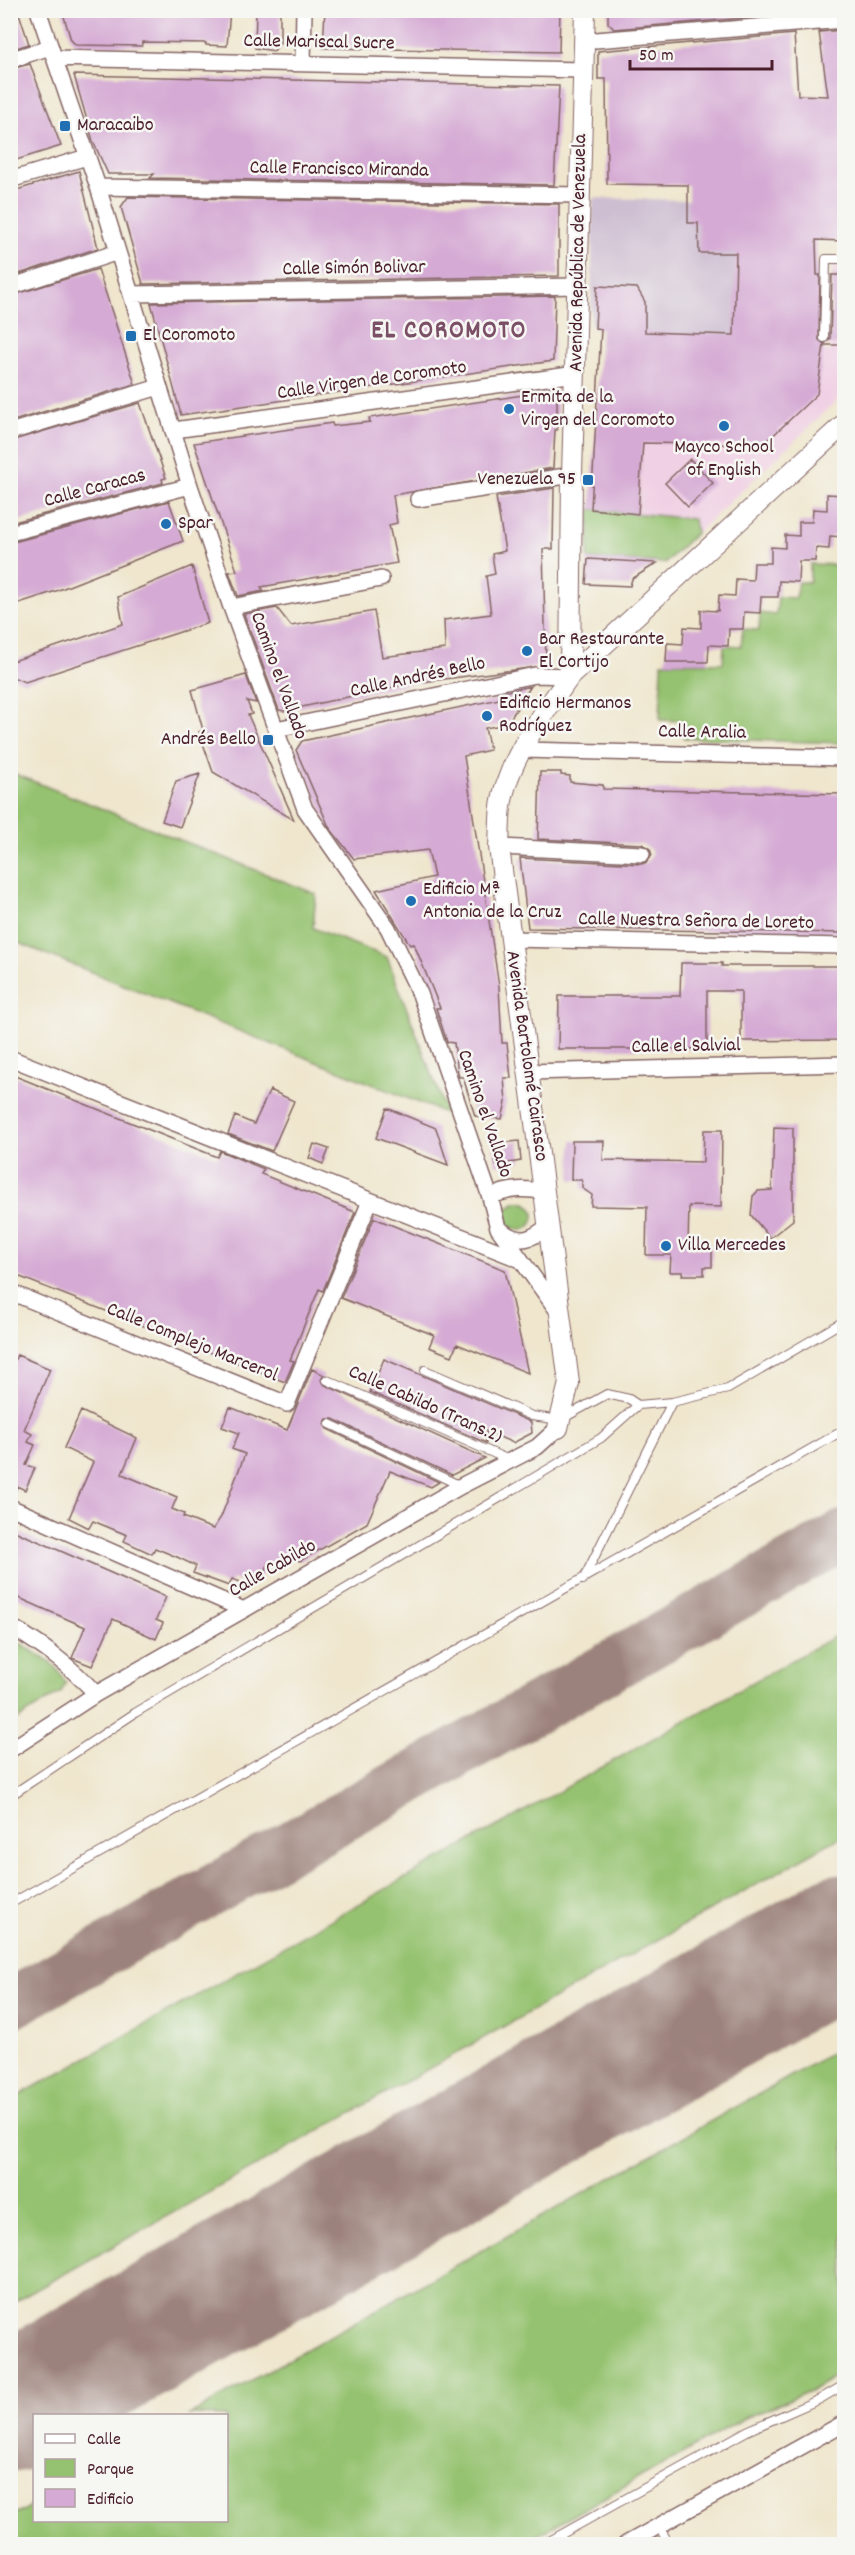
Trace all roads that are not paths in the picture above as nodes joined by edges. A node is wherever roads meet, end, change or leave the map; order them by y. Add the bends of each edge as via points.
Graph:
1 (38, 10) edge
2 (304, 10) edge
3 (585, 10) edge
4 (844, 20) edge
5 (584, 40) junction
6 (52, 52) junction
7 (10, 60) edge
8 (303, 63) junction
9 (583, 70) junction
10 (87, 157) junction
11 (10, 180) edge
12 (98, 187) junction
13 (580, 195) junction
14 (118, 252) junction
15 (844, 259) edge
16 (578, 286) junction
17 (10, 287) edge
18 (131, 294) junction
19 (824, 338) dead end
20 (576, 374) junction
21 (159, 387) junction
22 (844, 424) edge
23 (174, 430) junction
24 (10, 432) edge
25 (572, 475) junction
26 (190, 486) junction
27 (418, 499) dead end
28 (10, 533) edge
29 (381, 579) dead end
30 (231, 607) junction
31 (570, 675) junction
32 (276, 729) junction
33 (523, 750) junction
34 (844, 758) edge
35 (499, 847) junction
36 (642, 854) dead end
37 (510, 939) junction
38 (844, 946) edge
39 (10, 1058) edge
40 (844, 1064) edge
41 (528, 1072) junction
42 (545, 1192) junction
43 (490, 1197) junction
44 (370, 1201) junction
45 (549, 1225) junction
46 (498, 1228) junction
47 (477, 1242) junction
48 (522, 1260) junction
49 (10, 1292) edge
50 (562, 1317) junction
51 (844, 1322) edge
52 (425, 1370) dead end
53 (327, 1380) dead end
54 (672, 1402) junction
55 (638, 1405) junction
56 (330, 1424) dead end
57 (559, 1424) junction
58 (844, 1430) edge
59 (511, 1460) junction
60 (461, 1486) junction
61 (10, 1507) edge
62 (582, 1581) junction
63 (244, 1610) junction
64 (10, 1626) edge
65 (96, 1694) junction
66 (10, 1750) edge
67 (10, 1796) edge
68 (10, 1904) edge
69 (844, 2385) edge
70 (844, 2422) edge
71 (659, 2526) junction
72 (544, 2544) edge
73 (626, 2544) edge
74 (669, 2544) edge

1 - 6 street, Camino el Vallado
2 - 8 street
3 - 5 street, Avenida República de Venezuela
4 - 5 street
5 - 9 street, Avenida República de Venezuela
6 - 7 street, Calle Mariscal Sucre
6 - 8 street, Calle Mariscal Sucre
6 - 10 street, Camino el Vallado
8 - 9 street, Calle Mariscal Sucre
9 - 13 street, Avenida República de Venezuela
10 - 11 street
10 - 12 street, Camino el Vallado
12 - 13 street, Calle Francisco Miranda
12 - 14 street, Camino el Vallado
13 - 16 street, Avenida República de Venezuela
14 - 17 street
14 - 18 street, Camino el Vallado
15 - 19 lane via 826,259
16 - 18 street, Calle Simón Bolivar
16 - 20 street, Avenida República de Venezuela
18 - 21 street, Camino el Vallado
20 - 23 street, Calle Virgen de Coromoto
20 - 25 street, Avenida República de Venezuela
21 - 23 street, Camino el Vallado
21 - 24 street
22 - 31 street, Avenida Bartolomé Cairasco
23 - 26 street, Camino el Vallado
25 - 27 street
25 - 31 street, Avenida República de Venezuela
26 - 28 street, Calle Caracas
26 - 30 street, Camino el Vallado
29 - 30 street
30 - 32 street, Camino el Vallado
31 - 32 street, Calle Andrés Bello via 535,675
31 - 33 street, Avenida Bartolomé Cairasco
32 - 43 street, Camino el Vallado via 305,809 388,928 420,994
33 - 34 street, Calle Aralia
33 - 35 street, Avenida Bartolomé Cairasco via 511,771 502,801
35 - 36 street
35 - 37 street, Avenida Bartolomé Cairasco
37 - 38 street, Calle Nuestra Señora de Loreto
37 - 41 street, Avenida Bartolomé Cairasco
39 - 44 street
40 - 41 street, Calle el Salvial
41 - 42 street, Avenida Bartolomé Cairasco
42 - 43 street via 506,1190
42 - 45 street, Avenida Bartolomé Cairasco
43 - 46 street, Camino el Vallado
44 - 47 street
44 - 49 street, Calle Complejo Marcerol via 287,1404
45 - 46 street via 524,1240 512,1238
45 - 50 street, Avenida Bartolomé Cairasco
46 - 47 street
46 - 48 street, Camino el Vallado
47 - 48 street
48 - 50 street, Camino el Vallado
50 - 57 street, Avenida Bartolomé Cairasco via 569,1383
51 - 54 lane via 728,1389
52 - 57 lane
53 - 59 lane, Calle Cabildo (Trans.2)
54 - 55 lane
54 - 62 lane
55 - 57 lane via 607,1394
55 - 67 lane via 601,1438 135,1713
56 - 60 lane
57 - 59 street, Calle Cabildo via 537,1447
58 - 62 lane
59 - 60 street, Calle Cabildo
60 - 63 street, Calle Cabildo
61 - 63 street
62 - 68 lane
63 - 65 street, Calle Cabildo
64 - 65 street via 43,1646
65 - 66 street, Calle Cabildo
69 - 72 lane via 747,2431
70 - 71 street
71 - 73 street
71 - 74 lane

